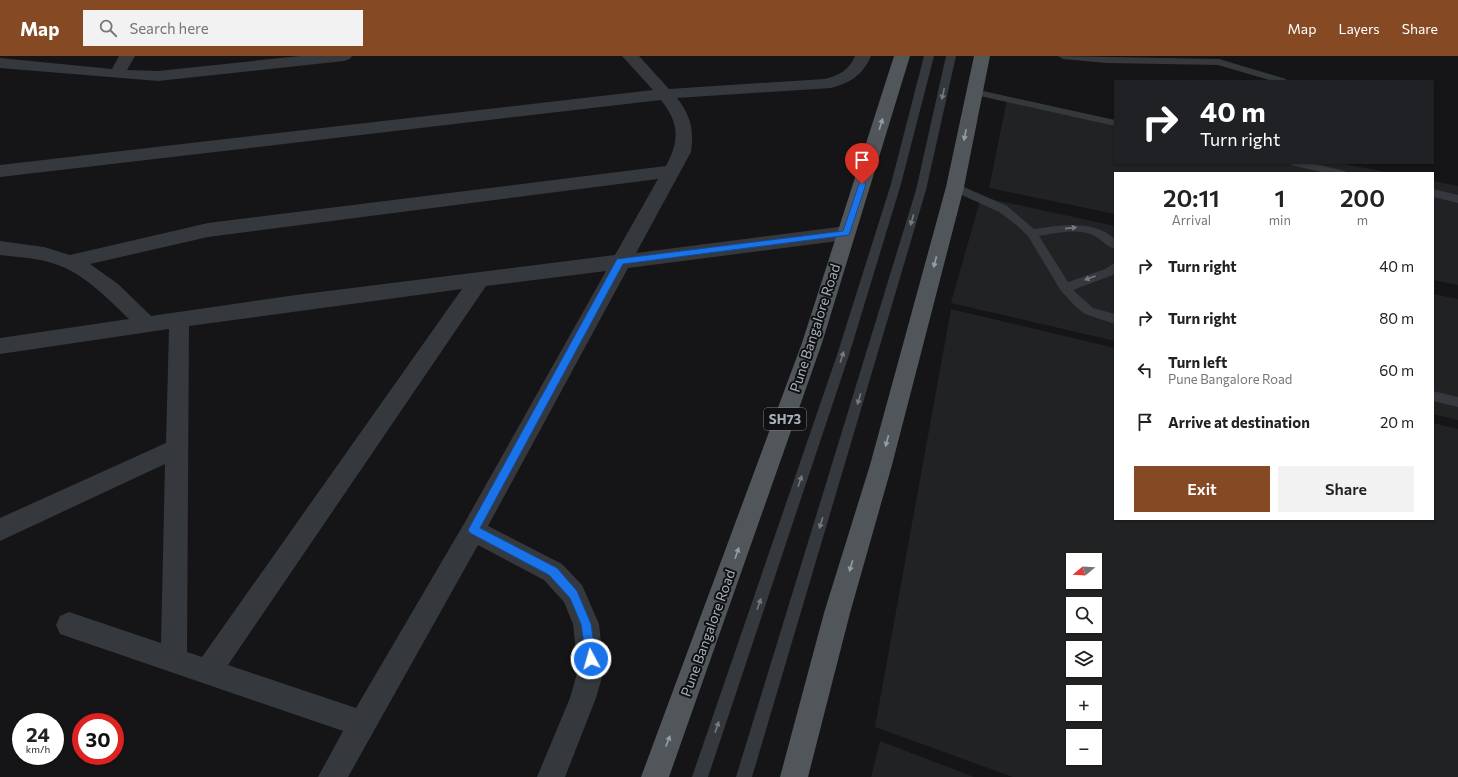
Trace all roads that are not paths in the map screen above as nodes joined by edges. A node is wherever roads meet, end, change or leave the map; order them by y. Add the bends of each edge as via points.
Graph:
1 (127, 56) edge
2 (344, 56) edge
3 (630, 56) edge
4 (862, 56) edge
5 (902, 56) edge
6 (929, 56) edge
7 (951, 56) edge
8 (982, 56) edge
9 (1063, 56) edge
10 (8, 61) edge
11 (117, 74) junction
12 (1280, 80) edge
13 (974, 92) junction
14 (665, 94) junction
15 (1114, 123) edge
16 (1300, 164) edge
17 (0, 170) edge
18 (671, 171) junction
19 (1336, 172) edge
20 (955, 187) junction
21 (1434, 193) edge
22 (1458, 199) edge
23 (846, 233) junction
24 (1032, 233) junction
25 (1114, 244) edge
26 (0, 248) edge
27 (620, 261) junction
28 (69, 262) junction
29 (1114, 268) edge
30 (480, 280) junction
31 (1065, 288) junction
32 (1114, 319) edge
33 (179, 320) junction
34 (147, 325) junction
35 (0, 346) edge
36 (1434, 396) edge
37 (1458, 402) edge
38 (178, 448) junction
39 (0, 530) edge
40 (473, 530) junction
41 (69, 625) dead end
42 (174, 660) junction
43 (208, 672) junction
44 (362, 724) junction
45 (332, 777) edge
46 (551, 777) edge
47 (654, 777) edge
48 (700, 777) edge
49 (744, 777) edge
50 (794, 777) edge

1 - 11 street
2 - 11 street via 158,76
3 - 14 street
4 - 14 street via 854,73 834,83
23 -> 5 main road, Pune Bangalore Road / SH73
48 -> 6 lane via 843,355 896,184
7 -> 49 lane via 921,190
8 - 13 main road
9 - 12 lane via 1106,60 1219,62
10 - 11 street
13 - 15 lane
13 -> 20 main road
14 - 17 street
14 - 18 street via 682,120 685,137 682,152
16 - 19 lane
18 - 27 street
18 - 28 street via 208,230
20 - 24 lane via 1002,210
20 -> 50 main road
21 - 22 lane
23 - 27 street
47 -> 23 main road, Pune Bangalore Road / SH73 via 812,343
24 -> 25 lane via 1078,228 1094,230
24 - 31 lane
26 - 28 street via 47,255
27 - 30 street
27 - 40 street
28 - 34 street via 98,278
29 -> 31 lane
30 - 33 street
30 - 43 street
31 - 32 lane via 1089,311
33 - 34 street
33 - 38 street
34 - 35 street
36 - 37 lane
38 - 39 street
38 - 42 street
40 - 44 street
40 - 46 street via 553,572 573,594 586,624 591,670
41 - 42 street
42 - 43 street
43 - 44 street
44 - 45 street

